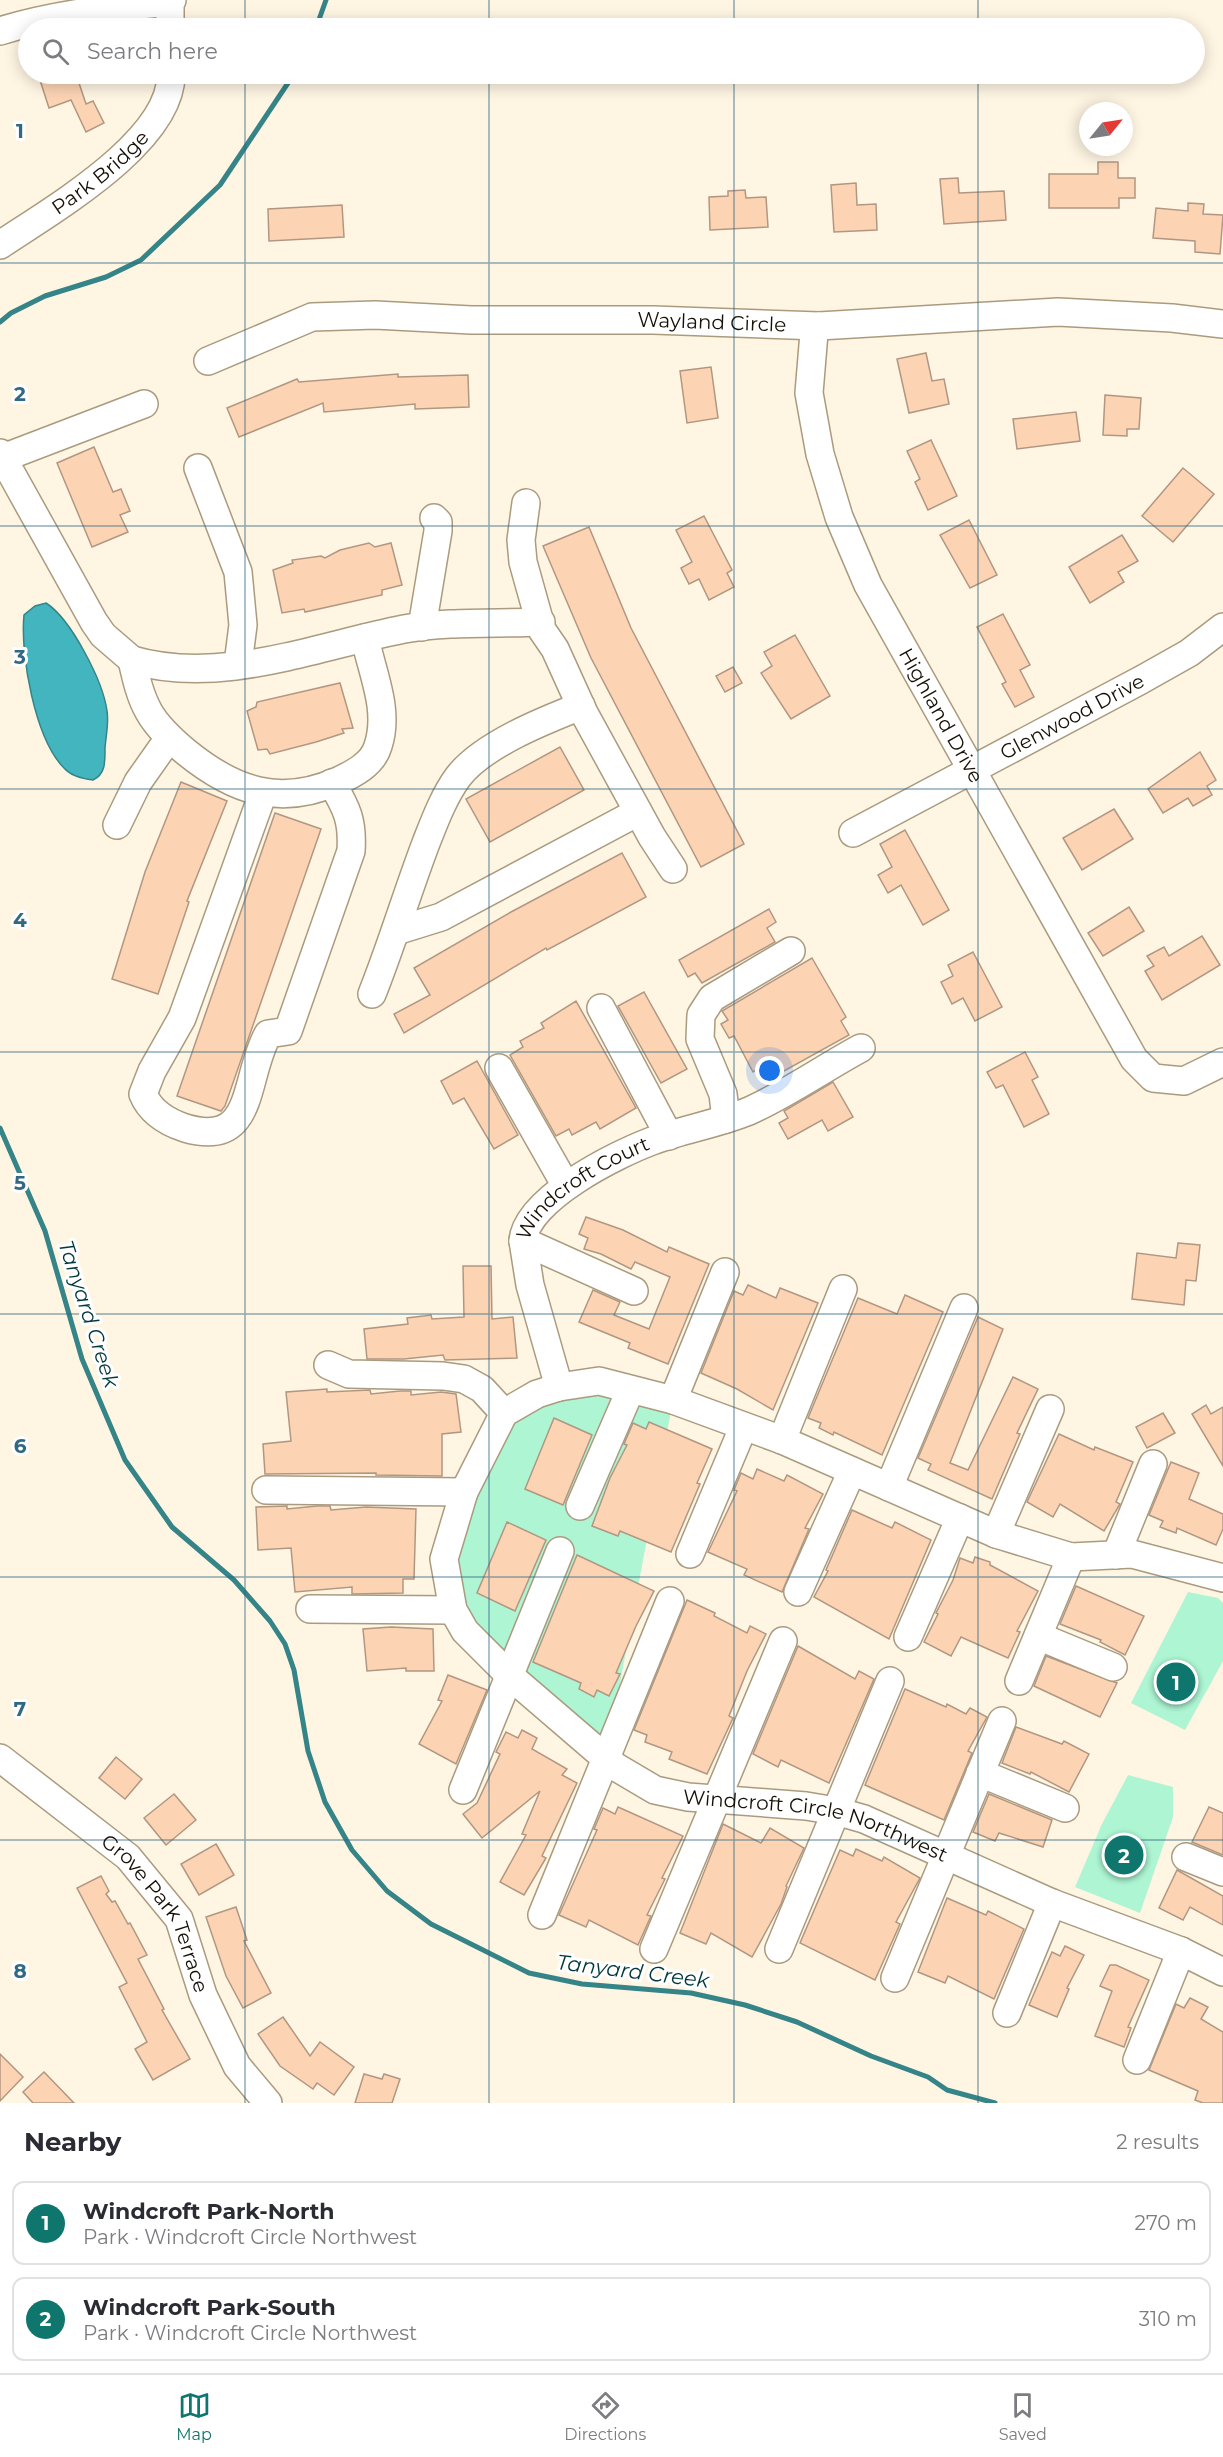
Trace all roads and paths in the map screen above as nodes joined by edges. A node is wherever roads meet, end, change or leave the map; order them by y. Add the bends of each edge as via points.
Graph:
1 (171, 10) edge
2 (62, 18) edge
3 (18, 27) edge
4 (0, 31) edge
5 (169, 84) edge
6 (0, 245) edge
7 (1223, 324) edge
8 (819, 326) junction
9 (208, 361) dead end
10 (144, 404) dead end
11 (1, 455) edge
12 (198, 468) dead end
13 (526, 503) dead end
14 (434, 518) dead end
15 (541, 622) junction
16 (422, 627) junction
17 (1223, 627) edge
18 (365, 639) junction
19 (132, 660) junction
20 (238, 664) junction
21 (581, 706) junction
22 (169, 738) junction
23 (971, 770) junction
24 (332, 783) junction
25 (263, 793) junction
26 (638, 812) junction
27 (117, 825) dead end
28 (853, 833) dead end
29 (673, 869) dead end
30 (396, 931) junction
31 (791, 951) dead end
32 (372, 994) dead end
33 (601, 1008) dead end
34 (861, 1048) dead end
35 (1223, 1062) edge
36 (499, 1068) dead end
37 (726, 1119) junction
38 (669, 1136) junction
39 (566, 1186) junction
40 (523, 1241) junction
41 (725, 1272) dead end
42 (843, 1289) dead end
43 (634, 1290) dead end
44 (964, 1308) dead end
45 (328, 1365) dead end
46 (559, 1387) junction
47 (630, 1391) junction
48 (673, 1400) junction
49 (1050, 1409) dead end
50 (504, 1413) junction
51 (743, 1428) junction
52 (782, 1440) junction
53 (1153, 1464) dead end
54 (852, 1471) junction
55 (889, 1487) junction
56 (266, 1490) dead end
57 (464, 1492) junction
58 (580, 1506) dead end
59 (960, 1518) junction
60 (996, 1534) junction
61 (560, 1551) dead end
62 (690, 1554) dead end
63 (1116, 1555) junction
64 (1071, 1557) junction
65 (1223, 1578) edge
66 (798, 1592) dead end
67 (670, 1601) dead end
68 (310, 1609) dead end
69 (453, 1610) junction
70 (1038, 1636) junction
71 (908, 1637) dead end
72 (783, 1641) dead end
73 (1113, 1667) dead end
74 (510, 1676) junction
75 (890, 1681) dead end
76 (1018, 1681) dead end
77 (1002, 1721) dead end
78 (0, 1758) edge
79 (606, 1758) junction
80 (980, 1773) junction
81 (464, 1790) dead end
82 (716, 1800) junction
83 (1065, 1808) dead end
84 (836, 1811) junction
85 (946, 1856) junction
86 (1186, 1857) dead end
87 (1223, 1872) edge
88 (1052, 1903) junction
89 (542, 1915) dead end
90 (654, 1949) dead end
91 (779, 1949) dead end
92 (1181, 1951) junction
93 (1223, 1972) edge
94 (895, 1978) dead end
95 (1007, 2013) dead end
96 (1137, 2060) dead end
97 (267, 2103) edge

1 - 2 street via 105,9
3 - 4 street
5 - 6 street, Park Bridge via 165,101 144,136 114,165
7 - 8 street, Wayland Circle via 1058,312
8 - 9 street, Wayland Circle via 375,315 312,317
8 - 23 street, Highland Drive via 814,333 809,393 819,454 839,517 868,585
10 - 11 street
11 - 19 street via 93,622
12 - 20 street via 238,572 243,625
13 - 15 street via 521,540 523,562
14 - 16 street via 438,531
15 - 16 street
15 - 21 street
16 - 18 street
17 - 23 street, Glenwood Drive via 1189,652
18 - 20 street
18 - 24 street via 383,723 378,747 364,766
19 - 20 street via 175,669
19 - 22 street via 149,713
21 - 26 street
21 - 30 street via 512,738 476,760 459,776 439,811
22 - 25 street via 202,766 228,781
22 - 27 street via 138,782
23 - 28 street, Glenwood Drive
23 - 35 street, Highland Drive via 1134,1059 1153,1078 1184,1081
24 - 25 street via 305,793
24 - 25 street via 353,829 351,851 288,1031 268,1034 242,1108 232,1126 213,1134 162,1118 147,1104 143,1094 182,1018
26 - 29 street
26 - 30 street via 441,917
30 - 32 street
31 - 37 street via 712,998 701,1015 699,1039 723,1094
33 - 38 street
34 - 37 street, Windcroft Court via 751,1110
36 - 39 street
37 - 38 street, Windcroft Court
38 - 39 street, Windcroft Court
39 - 40 street, Windcroft Court via 540,1208
40 - 43 street
40 - 46 street, Windcroft Court via 530,1285
41 - 48 street
42 - 52 street
44 - 55 street
45 - 50 street via 350,1374 464,1379 482,1389
46 - 47 street via 600,1381
46 - 50 street via 537,1394
47 - 48 street
47 - 58 street
48 - 51 street
49 - 60 street
50 - 57 street, Windcroft Circle Northwest
51 - 52 street
51 - 62 street
52 - 54 street
53 - 63 street
54 - 55 street
54 - 66 street
55 - 59 street
56 - 57 street
57 - 69 street, Windcroft Circle Northwest via 444,1559
59 - 60 street
59 - 71 street
60 - 64 street
61 - 74 street
63 - 64 street
63 - 65 street via 1132,1554
64 - 70 street
67 - 79 street
68 - 69 street
69 - 74 street, Windcroft Circle Northwest via 465,1631
70 - 73 street
70 - 76 street
72 - 82 street
74 - 79 street, Windcroft Circle Northwest
74 - 81 street
75 - 84 street
77 - 80 street
78 - 97 street, Grove Park Terrace via 128,1857 178,1919 203,1995 237,2066
79 - 82 street, Windcroft Circle Northwest via 655,1790
79 - 89 street
80 - 83 street
80 - 85 street
82 - 84 street, Windcroft Circle Northwest
82 - 90 street
84 - 85 street, Windcroft Circle Northwest via 864,1819
84 - 91 street
85 - 88 street, Windcroft Circle Northwest
85 - 94 street
86 - 87 street
88 - 92 street, Windcroft Circle Northwest
88 - 95 street
92 - 93 street, Windcroft Circle Northwest
92 - 96 street

